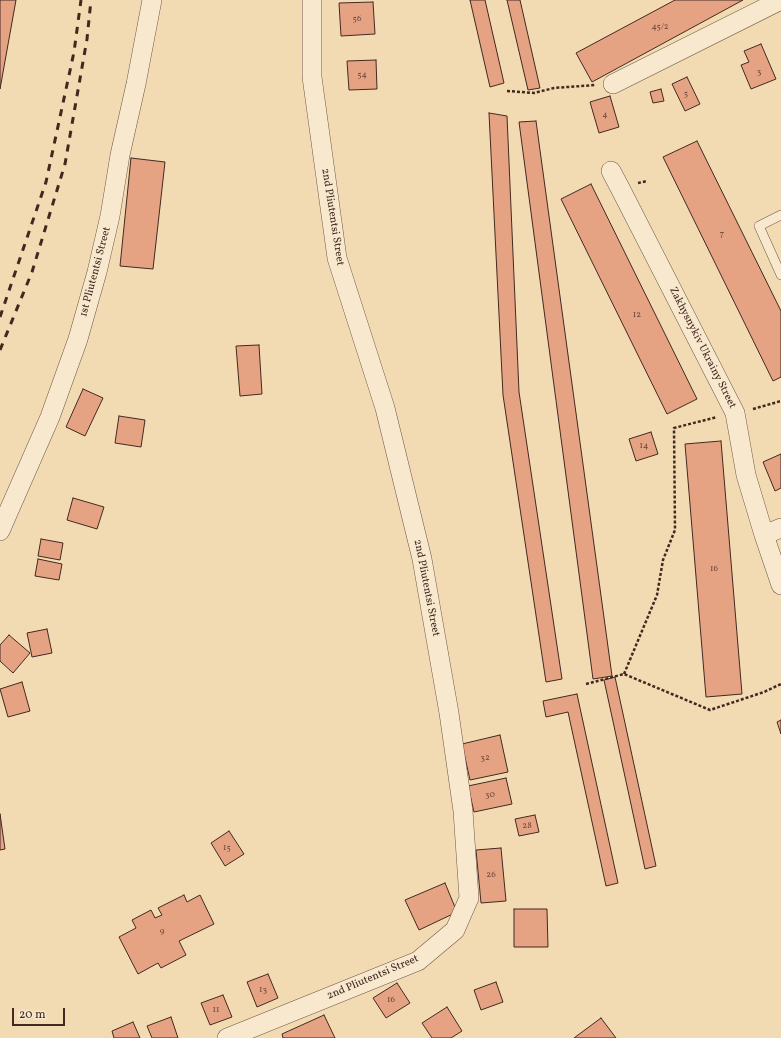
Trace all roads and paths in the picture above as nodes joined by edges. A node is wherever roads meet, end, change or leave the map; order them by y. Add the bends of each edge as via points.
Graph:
1 (152, 0) edge
2 (312, 0) edge
3 (781, 0) edge
4 (614, 84) joint
5 (507, 91) dead end
6 (610, 172) dead end
7 (781, 215) edge
8 (781, 275) edge
9 (735, 413) junction
10 (0, 531) edge
11 (773, 532) edge
12 (781, 585) edge
13 (624, 674) junction
14 (586, 684) dead end
15 (781, 684) edge
16 (227, 1038) edge

1 - 10 street, 1st Pliutentsi Street via 110,216 78,339 50,417
2 - 16 street, 2nd Pliutentsi Street via 312,77 337,258 385,408 422,559 463,811 469,898 455,930 418,961
3 - 4 street
4 - 5 path via 554,88 534,93
6 - 9 street, Zakhysnykiv Ukrainy Street
7 - 8 lane via 759,226
9 - 11 street, Zakhysnykiv Ukrainy Street via 746,475
9 - 13 path via 674,428 675,530 663,560 657,596
11 - 12 street, Zakhysnykiv Ukrainy Street
13 - 14 path
13 - 15 path via 710,710

